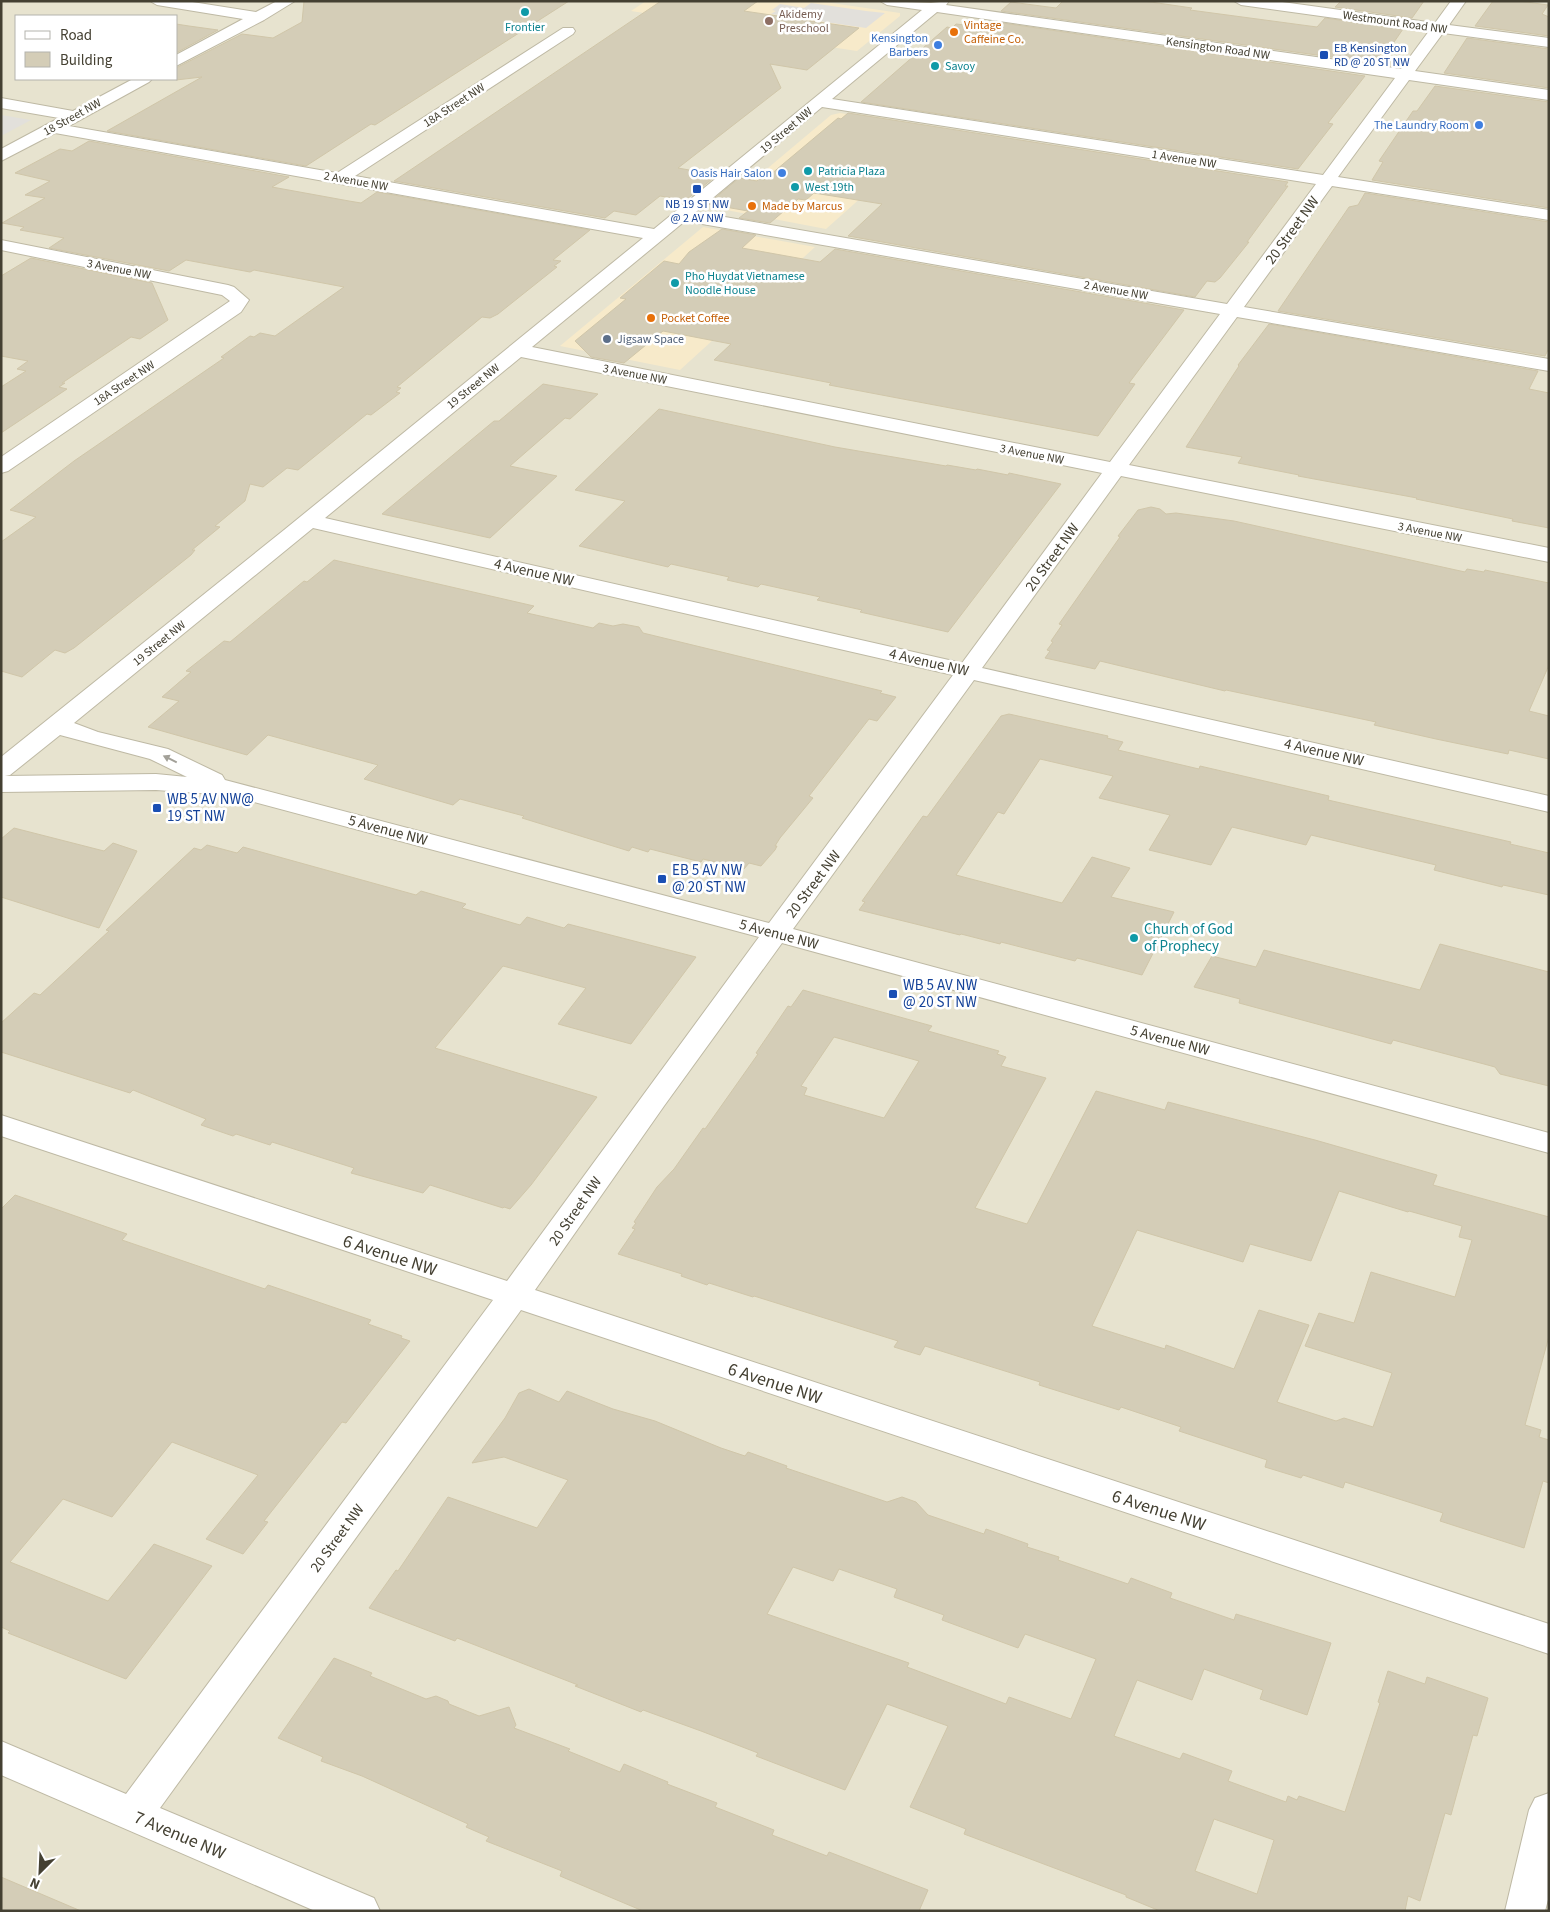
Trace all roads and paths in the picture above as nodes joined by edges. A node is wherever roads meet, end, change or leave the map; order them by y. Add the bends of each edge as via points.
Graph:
1 (156, 1) edge
2 (288, 1) edge
3 (887, 1) edge
4 (1241, 1) edge
5 (1459, 1) edge
6 (938, 5) edge
7 (259, 17) junction
8 (1438, 28) junction
9 (568, 31) dead end
10 (1549, 42) edge
11 (178, 60) edge
12 (1406, 74) junction
13 (142, 80) edge
14 (1549, 95) edge
15 (820, 102) junction
16 (1, 103) edge
17 (75, 116) junction
18 (53, 128) junction
19 (1, 156) edge
20 (339, 178) junction
21 (1327, 181) junction
22 (684, 215) junction
23 (1549, 216) edge
24 (658, 235) junction
25 (1, 245) edge
26 (235, 296) joint
27 (1234, 310) junction
28 (516, 350) junction
29 (1549, 365) edge
30 (1, 467) edge
31 (1114, 470) junction
32 (309, 521) junction
33 (1549, 555) edge
34 (969, 672) junction
35 (57, 726) junction
36 (1, 770) edge
37 (1, 784) edge
38 (229, 788) junction
39 (1549, 804) edge
40 (776, 933) junction
41 (1, 1126) edge
42 (1549, 1143) edge
43 (513, 1297) junction
44 (1549, 1639) edge
45 (1, 1757) edge
46 (1549, 1810) edge
47 (134, 1815) junction
48 (360, 1911) edge
49 (1525, 1911) edge

1 - 7 street
2 - 7 street
3 - 6 street, Kensington Road NW
4 - 8 street, Westmount Road NW
5 - 8 street, 20 Street NW
6 - 12 street, Kensington Road NW
6 - 15 street, 19 Street NW
7 - 11 street
8 - 10 street, Westmount Road NW
8 - 12 street, 20 Street NW
9 - 20 street, 18A Street NW
12 - 14 street, Kensington Road NW
12 - 21 street, 20 Street NW
13 - 17 street, 18 Street NW
15 - 21 street, 1 Avenue NW
15 - 22 street, 19 Street NW
16 - 17 street
17 - 18 street, 18 Street NW
18 - 19 street, 18 Street NW
18 - 20 street, 2 Avenue NW
20 - 24 street, 2 Avenue NW
21 - 23 street, 1 Avenue NW
21 - 27 street, 20 Street NW
22 - 24 street, 19 Street NW
22 - 27 street, 2 Avenue NW
24 - 28 street, 19 Street NW
25 - 26 street, 3 Avenue NW via 228,291
26 - 30 street, 18A Street NW via 240,300 234,308
27 - 29 street, 2 Avenue NW
27 - 31 street, 20 Street NW
28 - 31 street, 3 Avenue NW
28 - 32 street, 19 Street NW
31 - 33 street, 3 Avenue NW
31 - 34 street, 20 Street NW
32 - 34 street, 4 Avenue NW
32 - 35 street, 19 Street NW
34 - 39 street, 4 Avenue NW
34 - 40 street, 20 Street NW
35 - 36 street, 19 Street NW
38 -> 35 street via 159,754
37 - 38 street, 5 Avenue NW via 156,782
38 - 40 street, 5 Avenue NW
40 - 42 street, 5 Avenue NW
40 - 43 street, 20 Street NW
41 - 43 street, 6 Avenue NW
43 - 44 street, 6 Avenue NW
43 - 47 street, 20 Street NW
45 - 47 street, 7 Avenue NW
46 - 49 street
47 - 48 street, 7 Avenue NW

